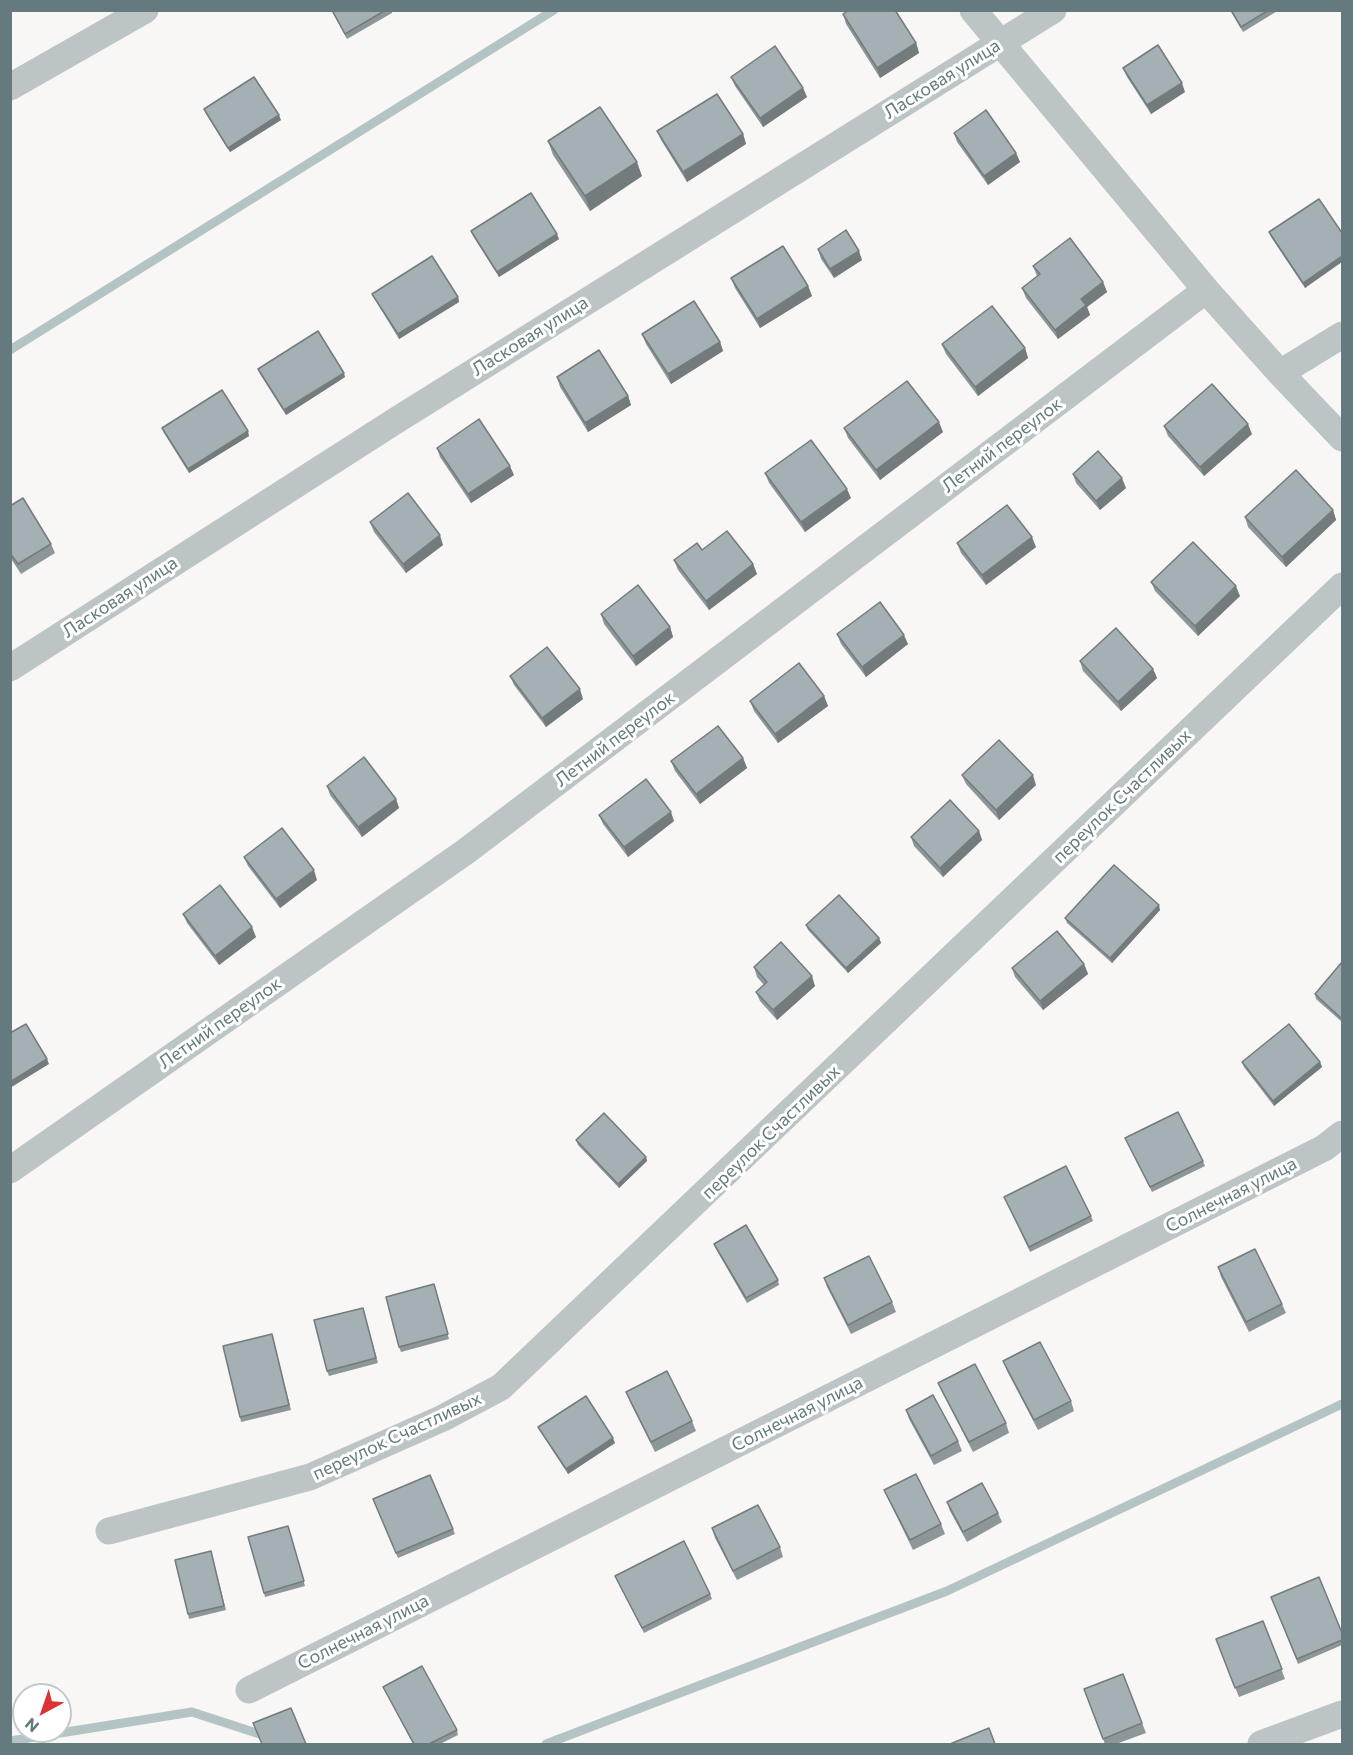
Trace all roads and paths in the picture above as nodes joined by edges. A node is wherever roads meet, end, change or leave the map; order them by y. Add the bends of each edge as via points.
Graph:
1 (145, 10) edge
2 (973, 10) edge
3 (1053, 10) edge
4 (998, 43) junction
5 (10, 87) edge
6 (1206, 290) junction
7 (1342, 335) edge
8 (1280, 374) junction
9 (1342, 438) edge
10 (1342, 586) edge
11 (10, 668) edge
12 (1342, 1134) edge
13 (10, 1170) edge
14 (109, 1531) dead end
15 (249, 1690) dead end
16 (1342, 1714) edge
17 (1261, 1744) edge

1 - 5 street
2 - 4 street
3 - 4 street, Ласковая улица
4 - 6 street
4 - 11 street, Ласковая улица
6 - 8 street
6 - 13 street, Летний переулок via 465,852
7 - 8 street
8 - 9 street
10 - 14 street, переулок Счастливых via 501,1387 443,1418 310,1478
12 - 15 street, Солнечная улица via 1324,1148
16 - 17 street

